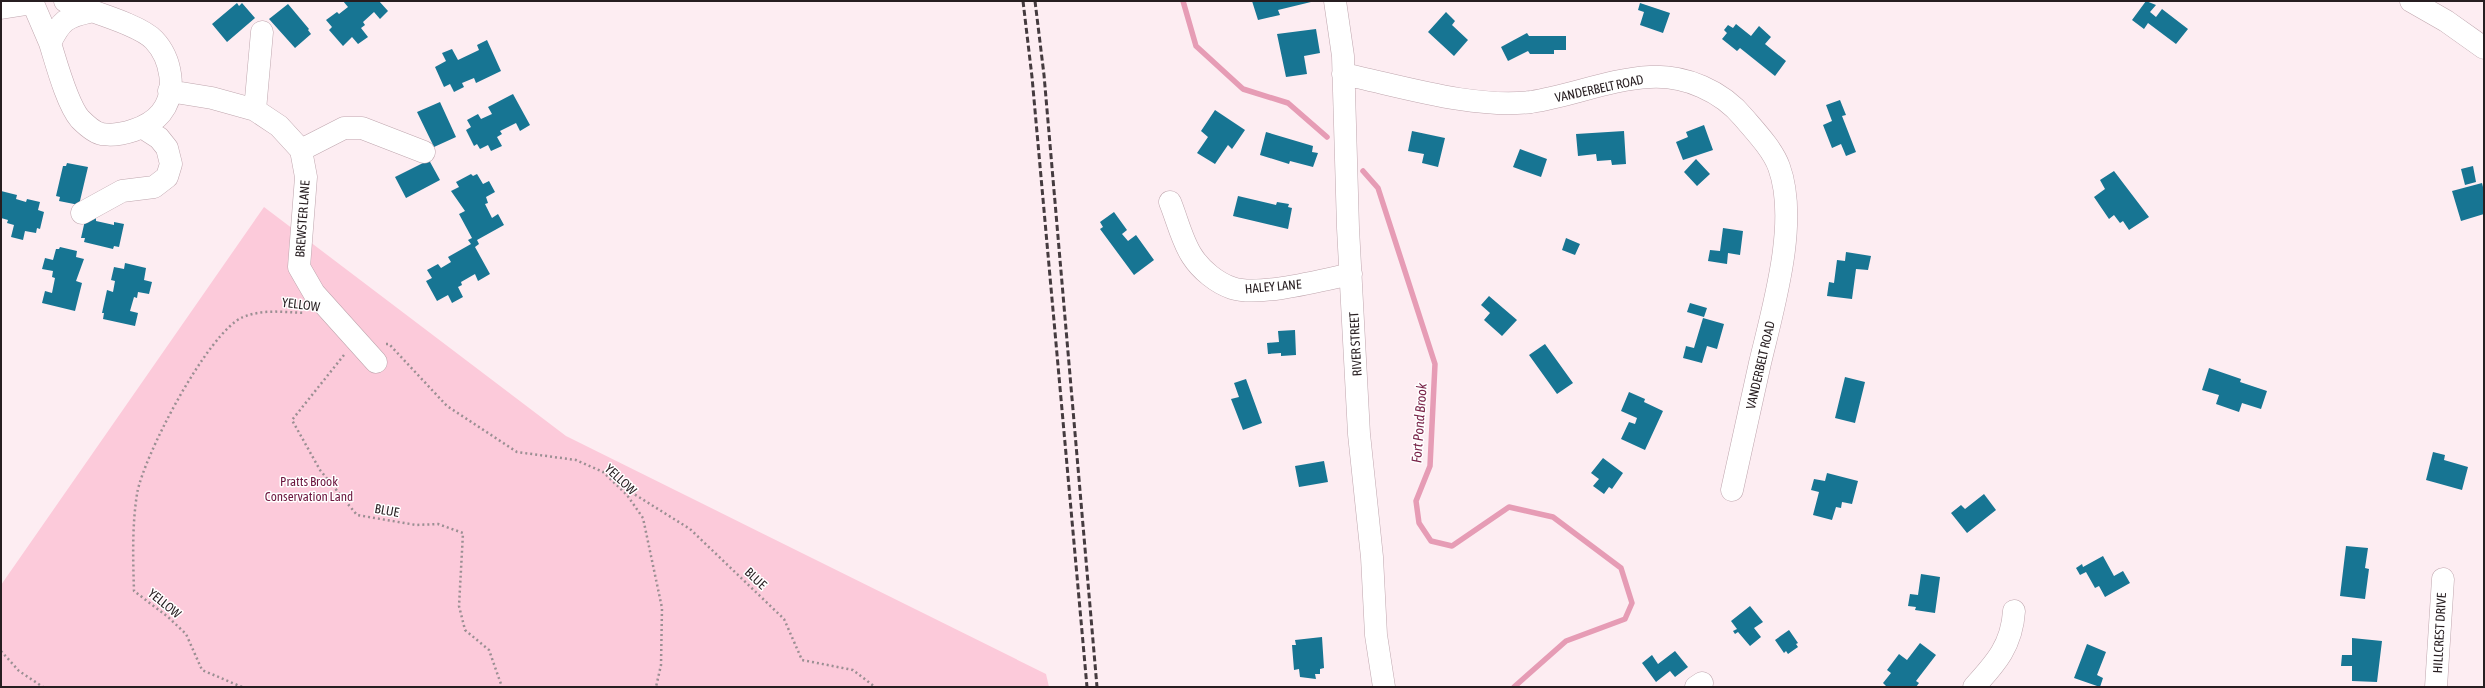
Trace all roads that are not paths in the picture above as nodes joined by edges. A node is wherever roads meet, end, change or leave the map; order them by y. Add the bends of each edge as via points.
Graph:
1 (65, 1) edge
2 (1335, 1) edge
3 (2411, 1) edge
4 (33, 2) edge
5 (1, 8) edge
6 (89, 12) junction
7 (262, 32) dead end
8 (50, 42) junction
9 (2484, 48) edge
10 (1343, 74) junction
11 (169, 91) junction
12 (256, 110) junction
13 (142, 127) junction
14 (301, 150) junction
15 (424, 152) dead end
16 (1170, 202) dead end
17 (82, 213) dead end
18 (1351, 274) junction
19 (376, 362) dead end
20 (1732, 490) dead end
21 (2443, 578) dead end
22 (2014, 611) dead end
23 (1384, 687) edge
24 (1974, 687) edge
25 (2436, 687) edge

1 - 6 street
2 - 10 street, RIVER STREET
3 - 9 street via 2446,21
4 - 5 street
4 - 8 street
6 - 8 street via 71,16 61,23
6 - 11 street via 132,27 153,38 164,52 169,66
7 - 12 street
8 - 13 street via 79,118 101,134 120,134
10 - 18 street, RIVER STREET
10 - 20 street, VANDERBELT ROAD via 1464,100 1499,103 1544,99 1650,77 1676,79 1701,86 1735,107 1779,166 1786,228 1771,314
11 - 12 street via 212,98
11 - 13 street via 161,114
12 - 14 street via 279,126
13 - 17 street via 159,138 167,148 171,164 167,177 154,187 122,191
14 - 15 street via 344,128 362,128
14 - 19 street, BREWSTER LANE via 306,177 299,267 314,293
16 - 18 street, HALEY LANE via 1191,256 1209,275 1233,289 1250,290 1298,285
18 - 23 street, RIVER STREET via 1359,434 1372,557 1376,636
21 - 25 street, HILLCREST DRIVE
22 - 24 street via 2005,649

